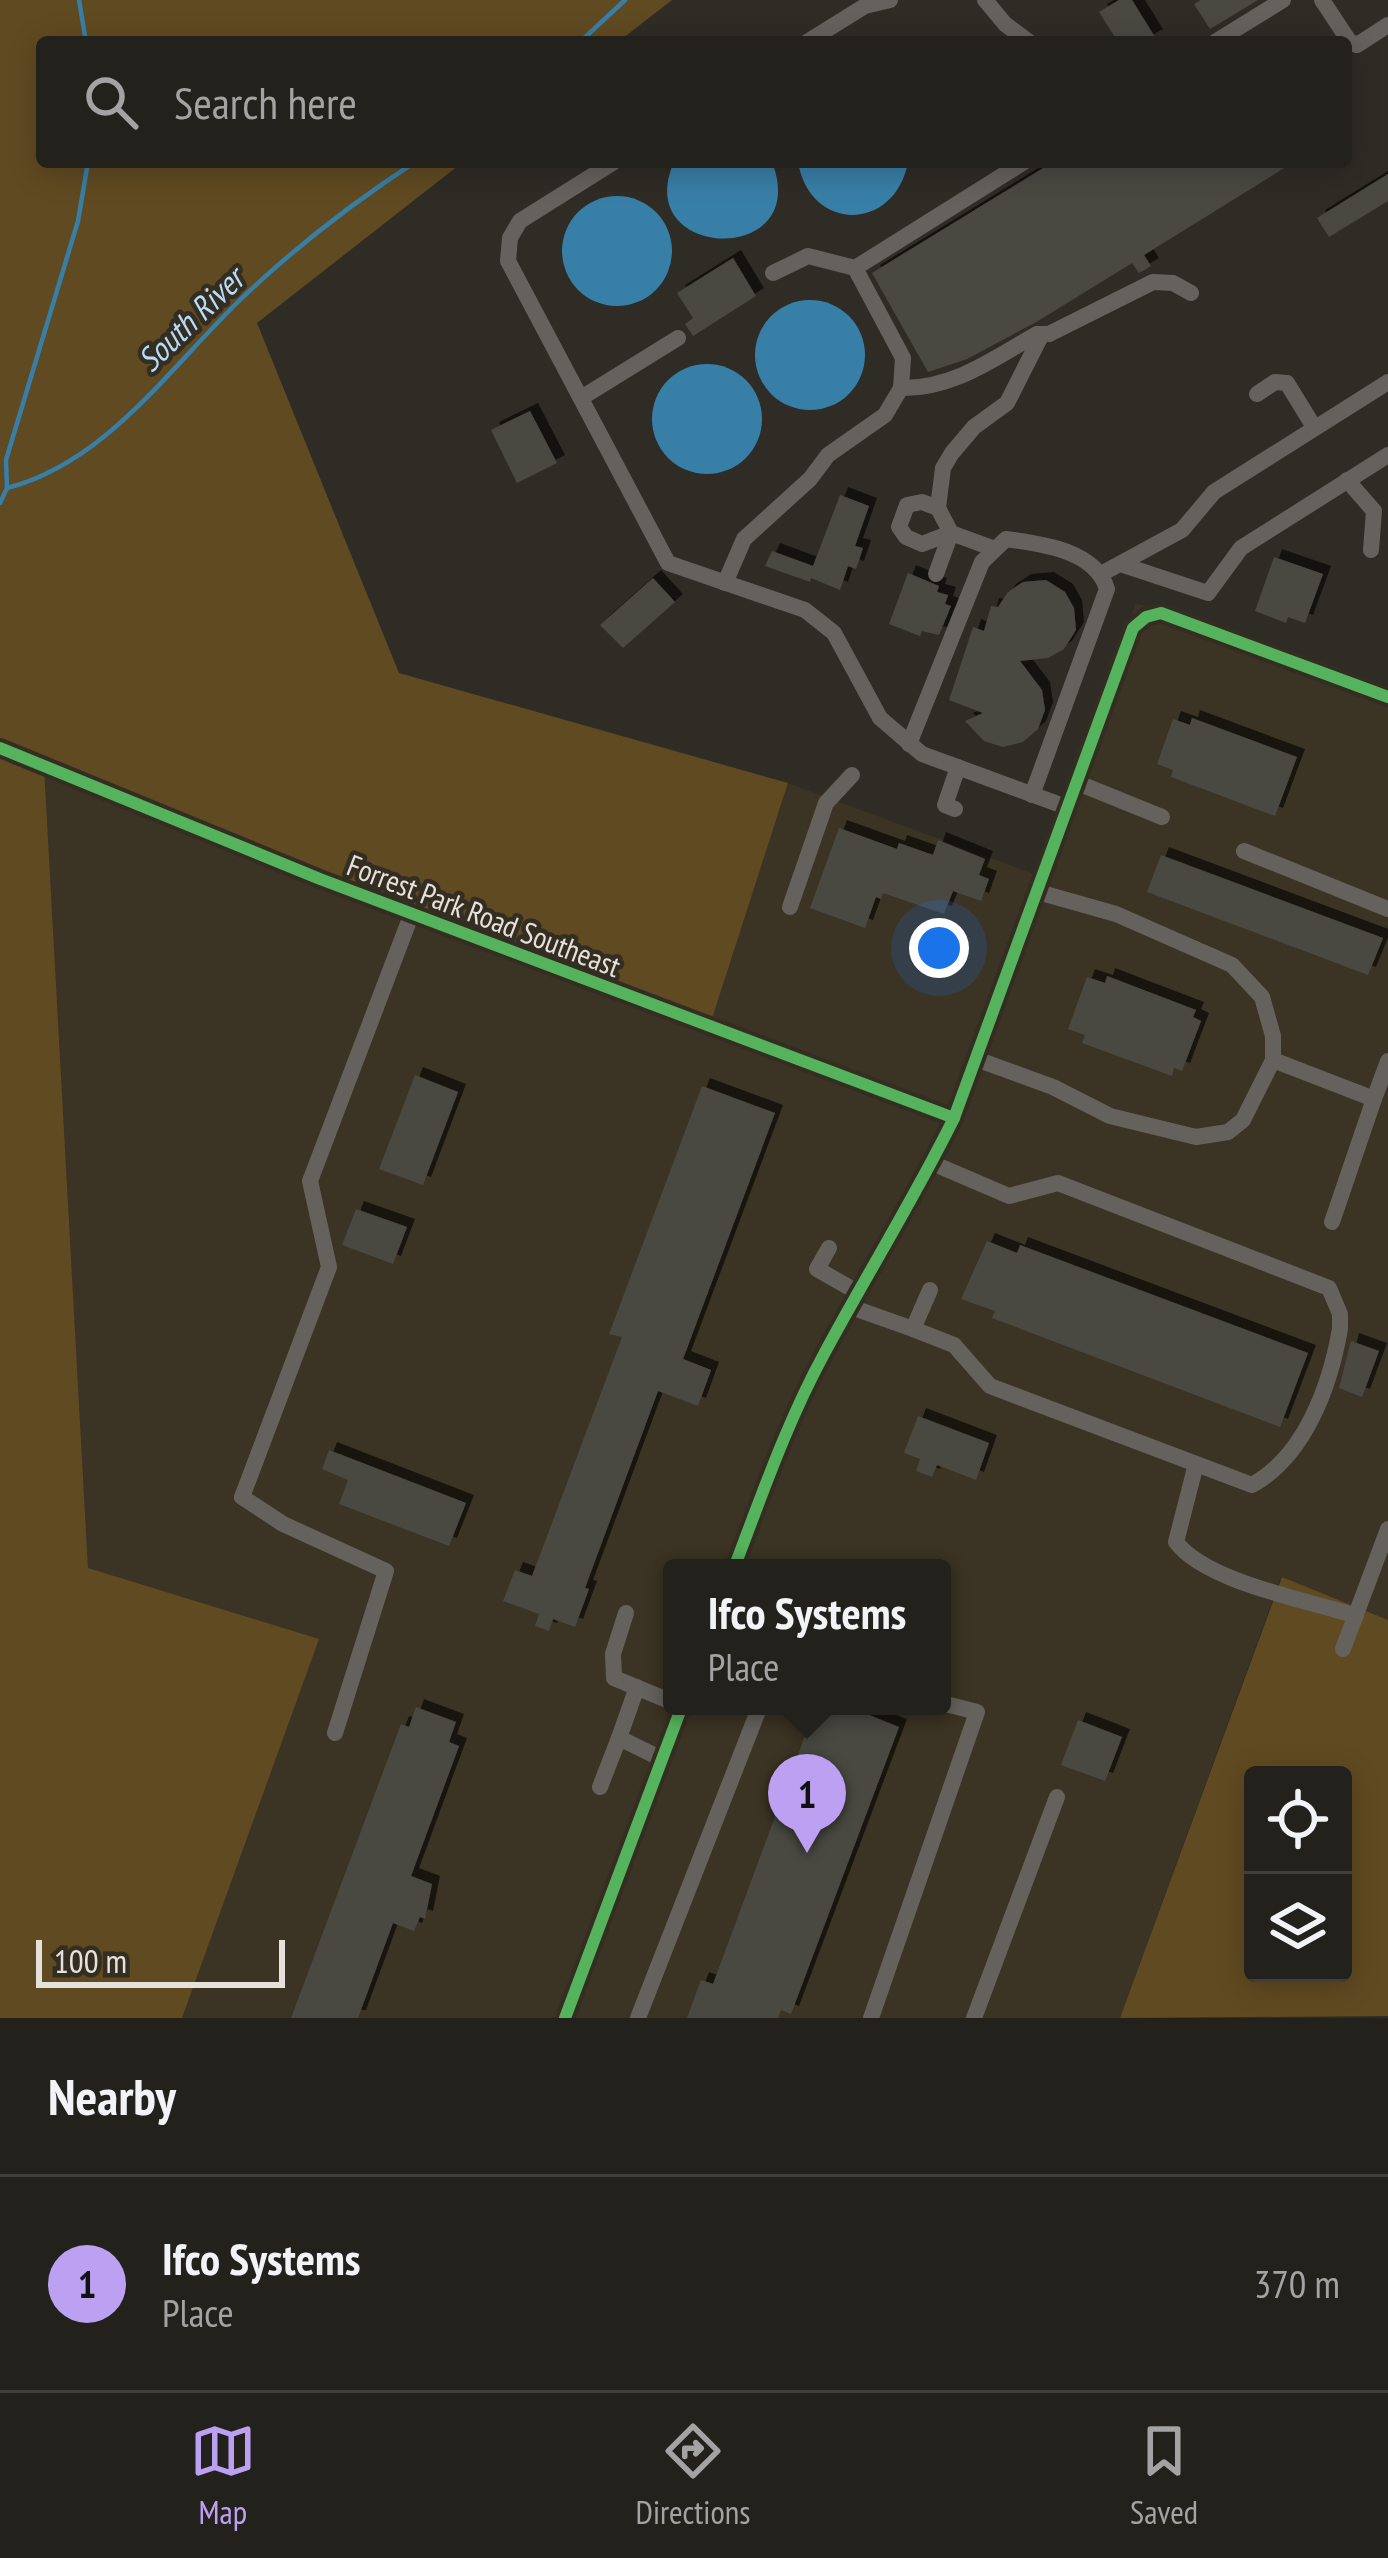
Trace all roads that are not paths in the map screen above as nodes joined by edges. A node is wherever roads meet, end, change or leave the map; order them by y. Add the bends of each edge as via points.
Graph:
1 (890, 0) edge
2 (985, 0) edge
3 (1282, 0) edge
4 (1322, 0) edge
5 (1388, 25) edge
6 (817, 36) edge
7 (1021, 36) edge
8 (1225, 36) edge
9 (1346, 36) edge
10 (1352, 42) edge
11 (604, 168) edge
12 (1014, 168) edge
13 (855, 268) junction
14 (773, 272) dead end
15 (1191, 293) dead end
16 (1042, 334) junction
17 (678, 338) dead end
18 (1388, 382) edge
19 (901, 388) junction
20 (1257, 394) dead end
21 (580, 398) junction
22 (1314, 428) junction
23 (1388, 455) edge
24 (1347, 480) junction
25 (938, 508) junction
26 (951, 533) junction
27 (995, 549) junction
28 (1372, 550) dead end
29 (1120, 564) junction
30 (936, 574) dead end
31 (1101, 574) junction
32 (724, 583) junction
33 (1388, 697) edge
34 (909, 744) junction
35 (0, 748) edge
36 (958, 767) junction
37 (852, 776) dead end
38 (1078, 783) junction
39 (1032, 794) junction
40 (943, 804) dead end
41 (1069, 808) junction
42 (1162, 817) dead end
43 (1244, 850) dead end
44 (1038, 892) junction
45 (790, 907) dead end
46 (1388, 909) edge
47 (412, 913) junction
48 (976, 1058) junction
49 (1273, 1060) junction
50 (1388, 1061) edge
51 (1374, 1099) junction
52 (954, 1118) junction
53 (932, 1163) junction
54 (1332, 1222) dead end
55 (829, 1248) dead end
56 (930, 1290) dead end
57 (855, 1300) junction
58 (913, 1330) junction
59 (1196, 1464) junction
60 (1388, 1529) edge
61 (737, 1559) edge
62 (626, 1613) dead end
63 (1356, 1616) junction
64 (1343, 1649) dead end
65 (637, 1687) junction
66 (663, 1698) edge
67 (951, 1705) edge
68 (679, 1715) edge
69 (756, 1715) edge
70 (335, 1733) dead end
71 (619, 1738) junction
72 (662, 1759) junction
73 (600, 1787) dead end
74 (1057, 1797) dead end
75 (565, 2018) edge
76 (638, 2018) edge
77 (871, 2018) edge
78 (974, 2018) edge

1 - 6 street
2 - 7 street
3 - 8 street
4 - 9 street
5 - 10 street
11 - 21 street via 520,221 510,238 508,261
12 - 13 street
13 - 14 street via 808,256
13 - 19 street via 903,358
15 - 16 street via 1153,282
16 - 19 street via 956,380
16 - 25 street via 1006,403 952,453
17 - 21 street
18 - 22 street
19 - 32 street via 884,415 829,455 744,539
20 - 22 street via 1287,383
21 - 32 street via 668,563
22 - 29 street via 1214,492 1182,530
23 - 24 street
24 - 28 street via 1374,511
24 - 29 street via 1240,548 1208,593
25 - 26 street
25 - 26 street via 907,505 899,527 922,544
26 - 27 street
26 - 30 street
27 - 31 street via 1006,538 1030,542 1081,558
27 - 34 street via 982,562
29 - 31 street
31 - 39 street via 1107,590
32 - 34 street via 805,610 834,633 880,718
33 - 38 street via 1180,619 1146,617 1123,651
34 - 36 street
35 - 47 street, Forrest Park Road Southeast
36 - 39 street
36 - 40 street
37 - 45 street via 826,803
38 - 41 street
38 - 42 street
39 - 41 street
41 - 44 street
43 - 46 street
44 - 48 street
44 - 49 street via 1116,914 1232,965 1262,997
47 - 52 street, Forrest Park Road Southeast
47 - 70 street via 310,1181 329,1268 242,1497 386,1571
48 - 49 street via 1110,1116 1196,1137 1244,1120
48 - 52 street
49 - 51 street
50 - 51 street
51 - 54 street
52 - 53 street
53 - 57 street
53 - 59 street via 1009,1196 1058,1183 1329,1288 1340,1314 1337,1346 1295,1449 1252,1485
55 - 57 street via 817,1269
56 - 58 street
57 - 58 street
57 - 61 street via 784,1436
58 - 59 street via 954,1345 990,1386
59 - 63 street via 1176,1542 1185,1554
60 - 63 street
62 - 65 street via 614,1678
63 - 64 street
65 - 66 street
65 - 71 street
67 - 77 street via 977,1712
68 - 72 street
69 - 76 street
71 - 72 street
71 - 73 street
72 - 75 street
74 - 78 street

